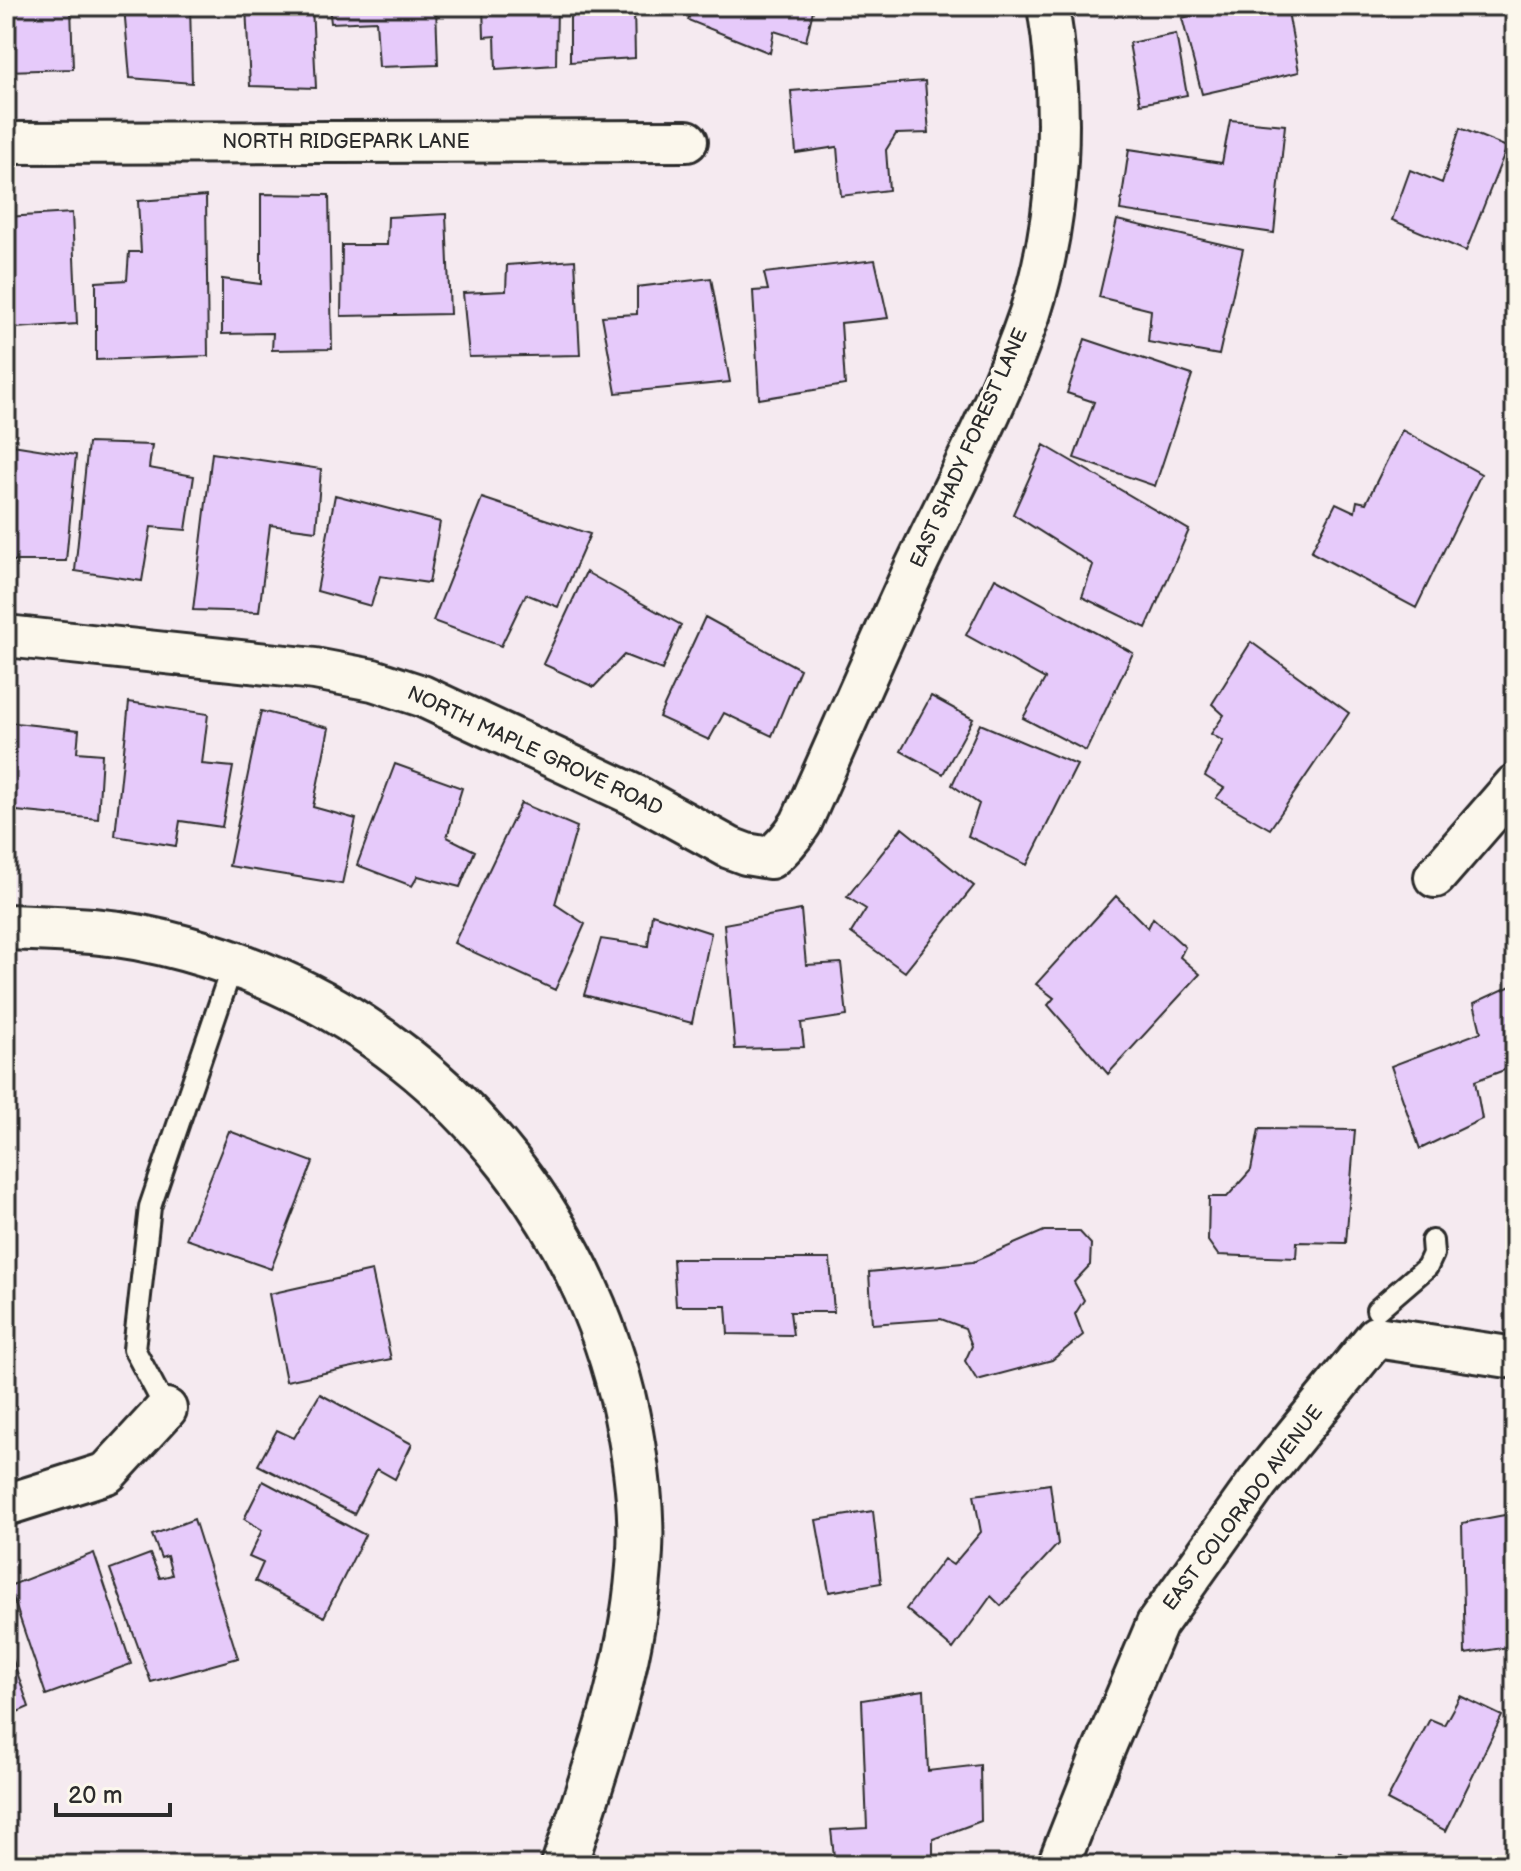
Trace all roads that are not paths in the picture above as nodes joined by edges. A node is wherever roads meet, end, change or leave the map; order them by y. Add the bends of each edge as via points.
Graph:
1 (1048, 6) edge
2 (687, 141) dead end
3 (6, 143) edge
4 (6, 636) edge
5 (1515, 785) edge
6 (770, 858) joint
7 (1435, 877) dead end
8 (6, 927) edge
9 (233, 964) junction
10 (1432, 1241) dead end
11 (1376, 1323) junction
12 (1515, 1358) edge
13 (166, 1409) joint
14 (6, 1505) edge
15 (564, 1865) edge
16 (1058, 1865) edge

1 - 6 street, EAST SHADY FOREST LANE via 1056,61 1057,155 1048,232 1030,311 993,404 801,823
2 - 3 street, NORTH RIDGEPARK LANE
4 - 6 street, NORTH MAPLE GROVE ROAD via 315,669 373,680 422,696 634,795 730,848
5 - 7 street
8 - 9 street via 95,931
9 - 13 lane via 150,1207 134,1349
9 - 15 street via 337,1012 442,1090 528,1188 559,1235 599,1318 615,1364 635,1459 640,1507 637,1600 608,1730
10 - 11 lane via 1427,1267
11 - 12 street
11 - 16 street, EAST COLORADO AVENUE via 1157,1624
13 - 14 street via 107,1473

